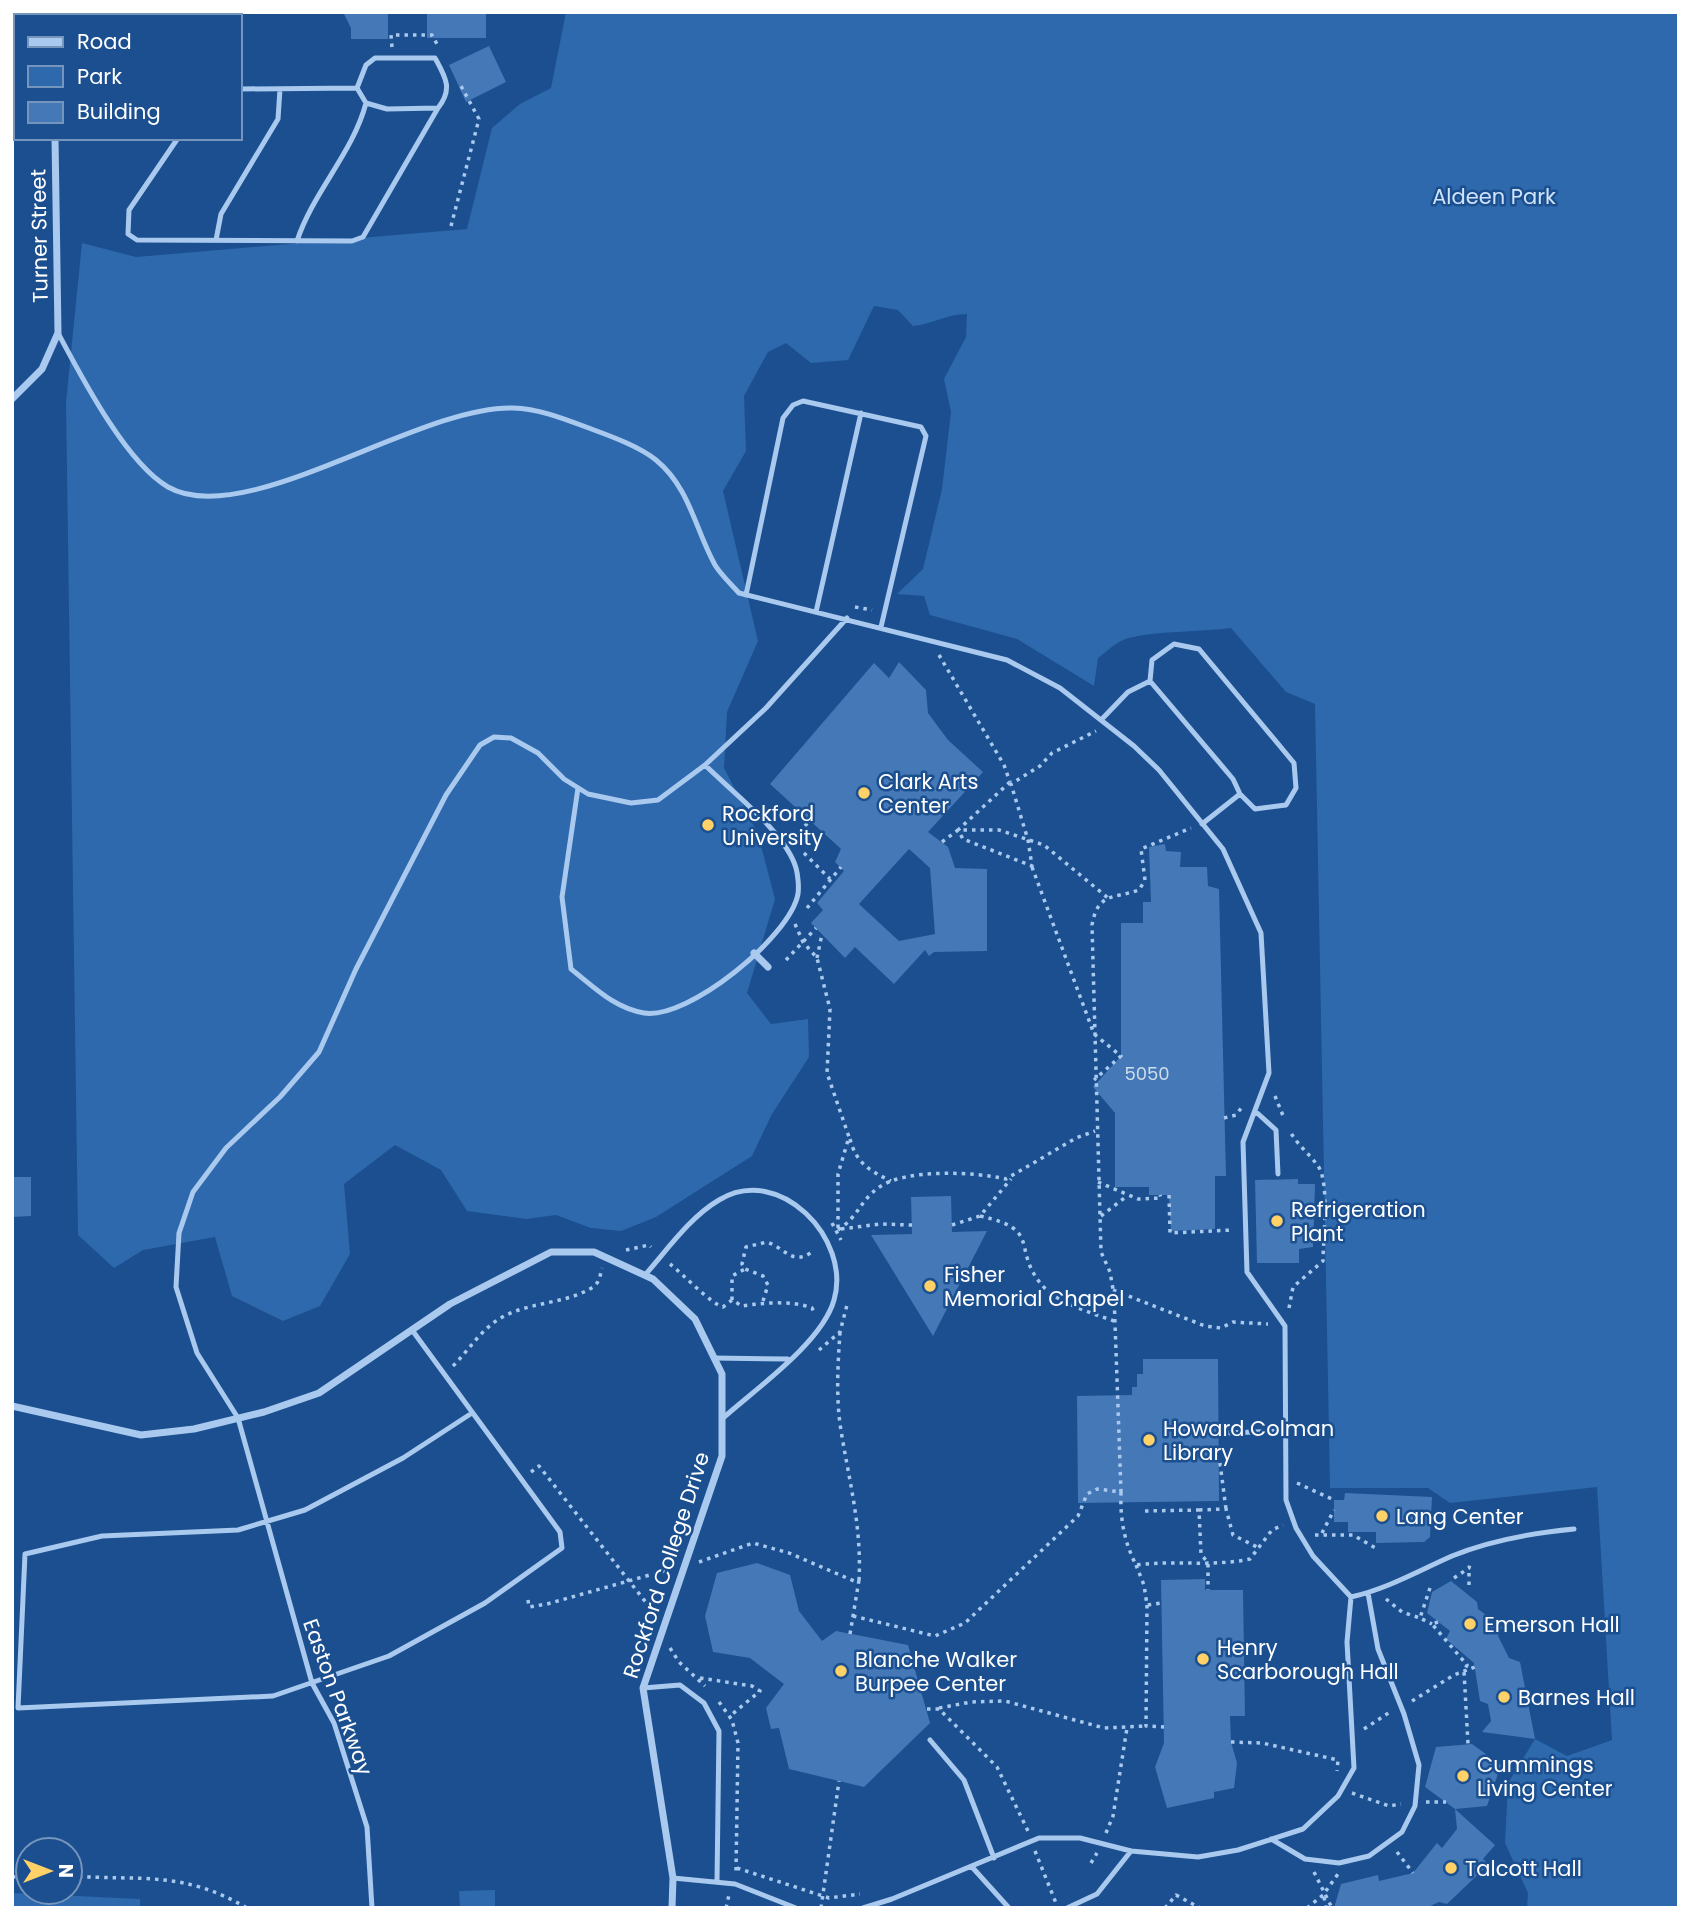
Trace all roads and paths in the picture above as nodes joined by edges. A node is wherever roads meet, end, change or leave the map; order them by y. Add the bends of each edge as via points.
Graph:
1 (357, 88) junction
2 (242, 89) edge
3 (280, 89) junction
4 (366, 103) junction
5 (438, 108) junction
6 (55, 140) edge
7 (177, 140) edge
8 (216, 240) junction
9 (297, 241) junction
10 (58, 333) junction
11 (12, 399) edge
12 (860, 413) junction
13 (746, 595) junction
14 (816, 612) junction
15 (847, 618) junction
16 (881, 627) junction
17 (924, 638) junction
18 (1150, 681) junction
19 (1101, 720) junction
20 (705, 765) junction
21 (1011, 783) junction
22 (578, 788) junction
23 (1240, 794) junction
24 (1198, 818) junction
25 (1202, 824) junction
26 (957, 830) junction
27 (1028, 840) junction
28 (942, 842) dead end
29 (800, 849) dead end
30 (1032, 866) junction
31 (841, 867) dead end
32 (831, 880) junction
33 (1145, 880) junction
34 (1151, 880) dead end
35 (1108, 898) junction
36 (795, 923) dead end
37 (816, 928) dead end
38 (822, 934) dead end
39 (803, 942) junction
40 (754, 953) junction
41 (817, 958) junction
42 (786, 960) dead end
43 (768, 967) dead end
44 (1094, 1034) junction
45 (1269, 1073) junction
46 (1094, 1080) junction
47 (1255, 1111) junction
48 (1096, 1131) junction
49 (849, 1137) junction
50 (1278, 1174) dead end
51 (1014, 1176) junction
52 (891, 1181) junction
53 (1098, 1182) junction
54 (1160, 1195) dead end
55 (1169, 1195) dead end
56 (1127, 1196) junction
57 (823, 1214) dead end
58 (980, 1216) junction
59 (1100, 1216) junction
60 (912, 1225) dead end
61 (952, 1225) dead end
62 (838, 1230) junction
63 (1246, 1230) junction
64 (659, 1238) dead end
65 (649, 1245) junction
66 (844, 1248) dead end
67 (812, 1252) dead end
68 (604, 1256) junction
69 (660, 1257) junction
70 (745, 1269) junction
71 (645, 1275) junction
72 (1114, 1290) junction
73 (732, 1300) junction
74 (763, 1301) junction
75 (848, 1301) dead end
76 (814, 1312) dead end
77 (1115, 1322) junction
78 (1285, 1326) junction
79 (412, 1330) junction
80 (840, 1332) junction
81 (818, 1351) dead end
82 (714, 1358) junction
83 (788, 1359) junction
84 (444, 1375) junction
85 (12, 1406) edge
86 (472, 1413) junction
87 (238, 1419) junction
88 (722, 1419) junction
89 (1285, 1431) junction
90 (1223, 1433) dead end
91 (1220, 1463) dead end
92 (532, 1471) dead end
93 (1294, 1489) dead end
94 (1121, 1492) junction
95 (1334, 1500) dead end
96 (1226, 1509) junction
97 (1199, 1510) junction
98 (1334, 1510) dead end
99 (1145, 1511) dead end
100 (1293, 1520) junction
101 (265, 1521) junction
102 (1574, 1528) dead end
103 (1322, 1533) junction
104 (1303, 1539) junction
105 (1259, 1548) junction
106 (1377, 1549) dead end
107 (1208, 1563) junction
108 (1136, 1565) junction
109 (684, 1566) junction
110 (1469, 1568) dead end
111 (629, 1579) junction
112 (859, 1580) junction
113 (1469, 1586) dead end
114 (1430, 1588) dead end
115 (1380, 1589) junction
116 (1208, 1590) dead end
117 (1368, 1593) junction
118 (1351, 1597) junction
119 (528, 1600) dead end
120 (1161, 1603) dead end
121 (1147, 1605) junction
122 (853, 1616) junction
123 (1420, 1618) junction
124 (1438, 1622) dead end
125 (1432, 1625) junction
126 (850, 1634) dead end
127 (698, 1678) dead end
128 (312, 1683) junction
129 (643, 1688) junction
130 (927, 1709) dead end
131 (939, 1709) junction
132 (730, 1717) dead end
133 (1146, 1726) junction
134 (1127, 1727) junction
135 (1164, 1727) dead end
136 (930, 1740) dead end
137 (1468, 1744) dead end
138 (839, 1781) dead end
139 (1113, 1816) dead end
140 (1271, 1839) junction
141 (1032, 1842) junction
142 (1396, 1850) dead end
143 (1131, 1851) junction
144 (994, 1858) junction
145 (1310, 1860) junction
146 (1341, 1863) junction
147 (972, 1867) junction
148 (737, 1868) dead end
149 (1413, 1873) dead end
150 (84, 1876) edge
151 (673, 1878) junction
152 (717, 1882) junction
153 (864, 1894) dead end
154 (1323, 1895) junction
155 (823, 1896) junction
156 (247, 1908) edge
157 (372, 1908) edge
158 (671, 1908) edge
159 (796, 1908) edge
160 (821, 1908) edge
161 (863, 1908) edge
162 (1010, 1908) edge
163 (1058, 1908) edge
164 (1067, 1908) edge
165 (1165, 1908) edge
166 (1200, 1908) edge
167 (1307, 1908) edge
168 (1326, 1908) edge
169 (1332, 1908) edge

1 - 3 lane
1 - 4 lane
1 - 5 lane via 366,65 375,58 435,58 448,81 448,96
2 - 3 lane
3 - 8 lane via 278,119 221,214
4 - 5 lane via 387,109
4 - 9 lane via 361,122 309,211
5 - 9 lane via 363,237 352,242
6 - 10 street, Turner Street
7 - 8 lane via 129,210 128,234 137,240
8 - 9 lane
10 - 11 street via 42,369
10 - 13 lane via 88,390 139,464 169,488 199,496 249,492 456,415 511,408 546,411 656,460 687,497 716,567
12 - 13 lane via 803,401 783,418
12 - 14 lane
12 - 16 lane via 920,426 926,436
13 - 14 lane
14 - 15 lane
15 - 16 lane
15 - 20 lane via 766,708
16 - 17 lane
17 - 19 lane via 1007,660 1060,688
17 - 21 path via 937,651
18 - 19 lane via 1128,692
18 - 23 lane via 1234,779
18 - 23 lane via 1152,660 1174,644 1199,649 1294,763 1296,788 1286,805 1255,808
19 - 21 path via 1094,735 1052,753
19 - 24 lane via 1158,769
20 - 22 lane via 658,800 631,803
20 - 40 lane via 789,848 797,870 798,894 790,913
21 - 26 path
21 - 27 path
22 - 40 lane via 562,897 571,970 614,1004 646,1013 681,1007 733,975
22 - 87 lane, Easton Parkway via 538,753 511,738 494,737 480,745 446,795 319,1052 280,1097 226,1147 193,1192 179,1233 176,1287 197,1353
23 - 25 lane
24 - 25 lane
24 - 33 path via 1185,833 1141,849
25 - 45 lane via 1223,849 1261,933
26 - 27 path via 999,830
26 - 28 path
26 - 30 path via 963,839
27 - 30 path
27 - 35 path via 1044,845
29 - 32 path
30 - 44 path
31 - 32 path
32 - 36 path
33 - 34 path
33 - 35 path via 1139,890
35 - 44 path via 1098,905 1092,925
37 - 39 path
38 - 41 path
39 - 41 path
39 - 42 path
40 - 43 street
41 - 49 path via 830,1009 827,1073
44 - 46 path
44 - 46 path via 1121,1056
45 - 47 lane
45 - 78 path via 1277,1104 1295,1141 1320,1168 1324,1208 1323,1261 1293,1287
46 - 48 path
47 - 50 lane via 1276,1130
47 - 63 lane via 1243,1142
48 - 51 path
48 - 53 path
49 - 52 path via 853,1152 866,1168
49 - 62 path via 838,1174
51 - 52 path via 1006,1179 979,1173
51 - 58 path
52 - 62 path via 867,1197 854,1220
53 - 56 path
53 - 59 path
54 - 56 path
55 - 63 path via 1170,1233
56 - 59 path
57 - 62 path
58 - 61 path
58 - 77 path via 1005,1222 1022,1233 1033,1271 1057,1297
59 - 72 path via 1101,1252
60 - 62 path
62 - 66 path
63 - 78 lane via 1247,1272
64 - 65 path
65 - 68 path via 612,1250
65 - 69 path
67 - 70 path via 796,1258 767,1242 753,1244 743,1253
68 - 71 street, Rockford College Drive
68 - 79 street, Rockford College Drive via 551,1252 450,1304
68 - 84 path via 599,1281 593,1287 498,1319
69 - 71 lane
69 - 73 path via 716,1305 723,1307
69 - 83 lane via 720,1199 756,1188 788,1200 818,1223 835,1255 838,1283 834,1302 822,1324
70 - 73 path via 732,1276
70 - 74 path via 763,1276 768,1285
71 - 82 street, Rockford College Drive via 695,1319
72 - 77 path
72 - 78 path via 1205,1326 1221,1328 1233,1322
73 - 74 path via 742,1306
74 - 76 path via 805,1306
75 - 80 path
77 - 94 path
78 - 89 lane
79 - 84 lane
79 - 87 street, Rockford College Drive via 319,1393
80 - 81 path
80 - 112 path via 837,1375 857,1509
82 - 83 lane
82 - 88 street, Rockford College Drive via 722,1374
83 - 88 lane
84 - 86 lane
85 - 87 street, Rockford College Drive via 141,1435
86 - 101 lane via 404,1458 305,1510
86 - 128 lane via 561,1532 562,1548 485,1603 389,1656
87 - 101 lane, Easton Parkway
88 - 109 street, Rockford College Drive via 722,1456
89 - 90 lane
89 - 100 lane via 1286,1500
91 - 96 path
92 - 111 path via 539,1466
93 - 95 path via 1295,1482
94 - 108 path via 1120,1517
94 - 122 path via 1097,1489 1087,1494 1077,1516 965,1623 935,1636
96 - 97 path
96 - 105 path via 1233,1535
97 - 99 path
97 - 107 path via 1201,1555
98 - 103 path
100 - 104 lane
100 - 105 path via 1272,1530
101 - 128 lane, Easton Parkway
101 - 128 lane via 238,1530 102,1536 25,1554 18,1708 273,1696
102 - 115 lane via 1472,1549
103 - 104 path
103 - 106 path via 1353,1535
104 - 118 lane
105 - 107 path via 1250,1559
107 - 108 path
107 - 116 path
108 - 121 path
109 - 111 path
109 - 112 path via 753,1543
109 - 129 street, Rockford College Drive
110 - 113 path
111 - 119 path via 547,1604 529,1607
112 - 122 path
114 - 123 path
115 - 117 lane
115 - 123 path via 1392,1606
117 - 118 lane
117 - 146 lane via 1378,1649 1419,1765 1415,1803 1402,1832 1369,1856
118 - 140 lane via 1347,1642 1354,1768 1338,1797 1303,1829
120 - 121 path
121 - 133 path
122 - 126 path
123 - 125 path
124 - 125 path
125 - 137 path via 1467,1665
127 - 132 path via 760,1691
128 - 157 lane, Easton Parkway via 334,1723 367,1827
129 - 151 street, Rockford College Drive
129 - 152 lane via 681,1685 704,1703 719,1731
130 - 131 path
131 - 134 path via 1005,1701 1104,1728
131 - 141 path via 997,1767
133 - 134 path
133 - 135 path
134 - 139 path
136 - 144 lane via 964,1780
138 - 155 path
140 - 143 lane via 1198,1857
140 - 145 lane
141 - 143 lane via 1080,1838
141 - 144 lane
141 - 163 path
142 - 149 path
143 - 164 lane via 1097,1894
144 - 147 lane
145 - 146 lane
145 - 154 path
146 - 154 path
147 - 161 lane
147 - 162 lane
148 - 155 path
150 - 156 path via 164,1878 221,1893
151 - 152 lane
151 - 158 street, Rockford College Drive
152 - 159 lane via 735,1884
153 - 155 path
154 - 167 path
154 - 168 path
154 - 169 path
155 - 160 path
165 - 166 path via 1175,1895

